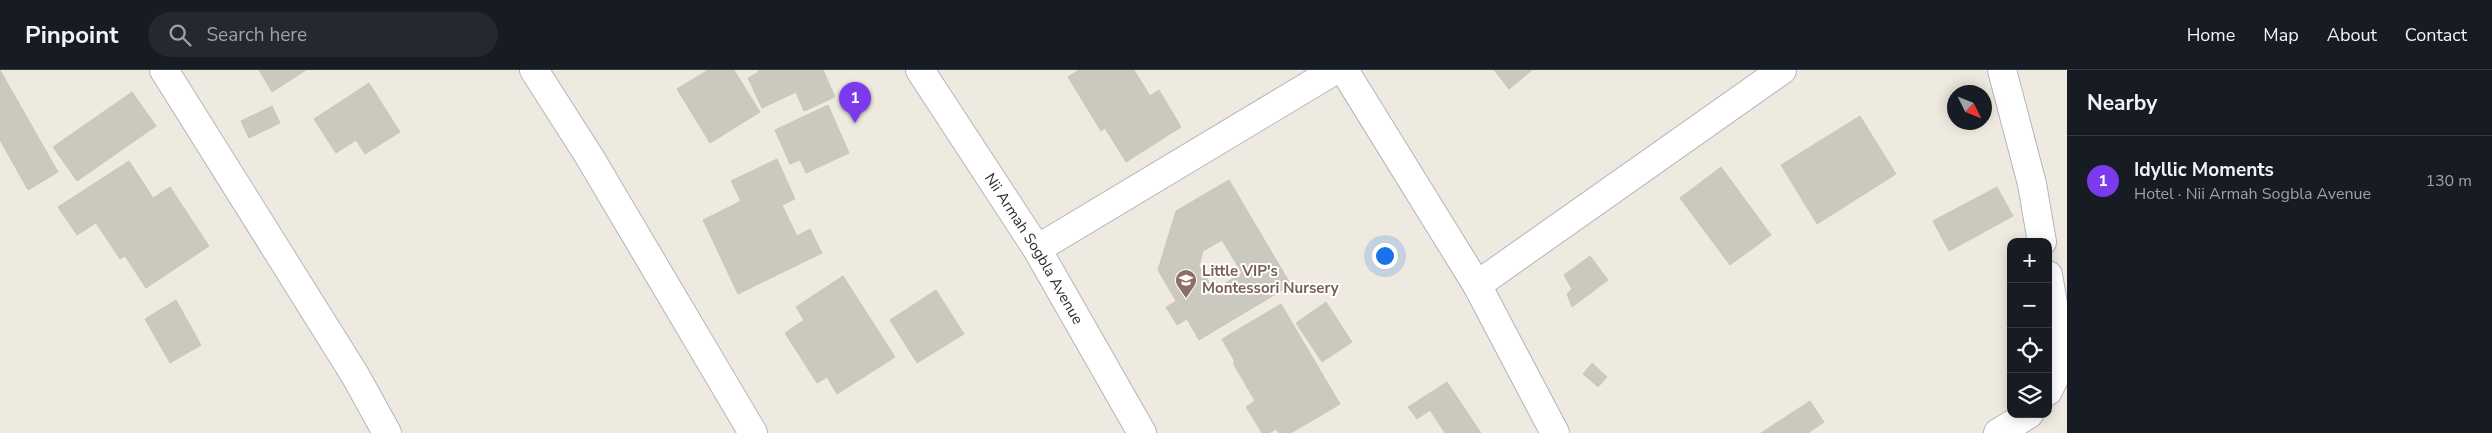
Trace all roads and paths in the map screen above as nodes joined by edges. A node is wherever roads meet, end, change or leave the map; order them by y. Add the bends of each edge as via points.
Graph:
1 (164, 70) edge
2 (534, 70) edge
3 (920, 70) edge
4 (1335, 70) edge
5 (1344, 70) edge
6 (1782, 70) edge
7 (2002, 70) edge
8 (2041, 238) edge
9 (1037, 249) junction
10 (2049, 283) edge
11 (1477, 285) junction
12 (2052, 383) edge
13 (2022, 418) edge
14 (387, 433) edge
15 (753, 433) edge
16 (1142, 433) edge
17 (1555, 433) edge
18 (1998, 433) edge

1 - 14 street
2 - 15 street via 589,156
3 - 9 street, Nii Armah Sogbla Avenue
4 - 9 street
5 - 11 street
6 - 11 street
7 - 8 street via 2032,184
9 - 16 street, Nii Armah Sogbla Avenue
10 - 12 street via 2057,327 2059,368
11 - 17 street
13 - 18 street

